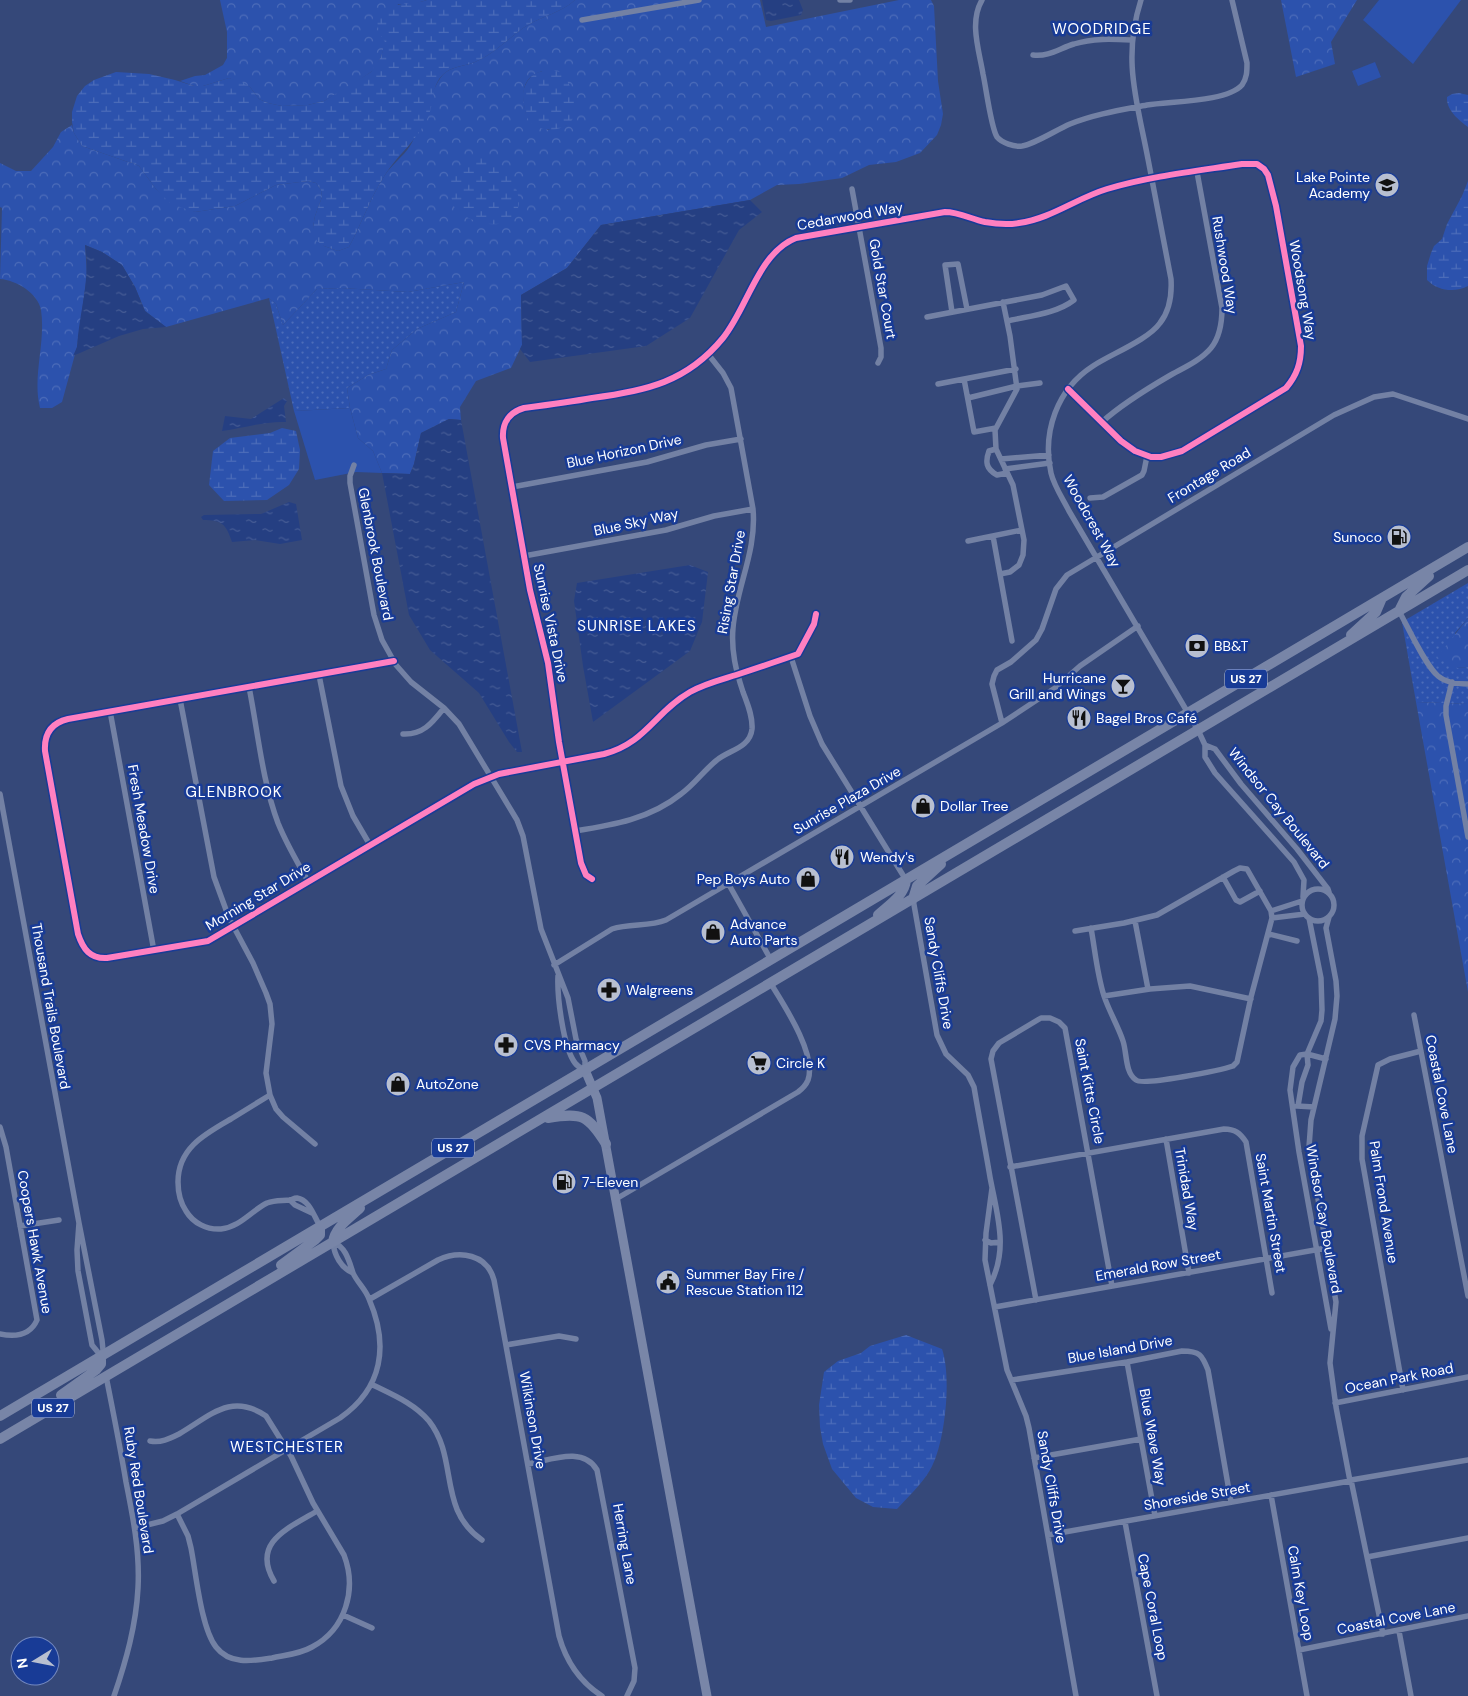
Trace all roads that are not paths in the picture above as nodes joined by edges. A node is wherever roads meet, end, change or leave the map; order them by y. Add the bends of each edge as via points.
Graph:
1 (699, 0) edge
2 (840, 0) edge
3 (850, 0) edge
4 (982, 0) edge
5 (1142, 0) edge
6 (1232, 0) edge
7 (664, 3) edge
8 (582, 20) dead end
9 (1132, 40) junction
10 (1033, 55) dead end
11 (1137, 107) junction
12 (1197, 172) junction
13 (1152, 179) junction
14 (852, 189) dead end
15 (859, 227) junction
16 (1003, 302) junction
17 (967, 309) junction
18 (952, 312) junction
19 (927, 317) dead end
20 (1007, 321) junction
21 (708, 354) junction
22 (878, 364) dead end
23 (1016, 369) junction
24 (964, 379) junction
25 (1040, 383) dead end
26 (938, 384) dead end
27 (1018, 386) junction
28 (1068, 389) junction
29 (968, 398) junction
30 (1468, 419) edge
31 (1102, 422) junction
32 (996, 428) junction
33 (740, 439) junction
34 (996, 449) junction
35 (1048, 454) junction
36 (1147, 456) junction
37 (1001, 459) junction
38 (1050, 463) junction
39 (354, 466) dead end
40 (1006, 471) junction
41 (512, 487) junction
42 (1090, 498) dead end
43 (753, 509) junction
44 (1022, 530) junction
45 (993, 536) junction
46 (968, 541) dead end
47 (1468, 548) edge
48 (524, 556) junction
49 (1097, 557) junction
50 (1448, 559) junction
51 (1468, 570) edge
52 (1000, 574) junction
53 (1382, 598) junction
54 (1399, 611) junction
55 (816, 614) dead end
56 (1138, 626) junction
57 (1012, 641) dead end
58 (1333, 650) junction
59 (791, 657) junction
60 (394, 662) junction
61 (737, 674) junction
62 (319, 675) junction
63 (1452, 682) junction
64 (1468, 684) edge
65 (249, 687) junction
66 (180, 699) junction
67 (444, 708) junction
68 (110, 711) junction
69 (1188, 713) junction
70 (1002, 723) junction
71 (1198, 730) junction
72 (403, 734) dead end
73 (1205, 745) junction
74 (562, 762) junction
75 (491, 776) junction
76 (0, 794) edge
77 (862, 806) junction
78 (1466, 810) edge
79 (1270, 817) junction
80 (1261, 824) junction
81 (575, 831) junction
82 (1468, 837) edge
83 (370, 845) junction
84 (956, 850) junction
85 (1223, 877) junction
86 (592, 879) dead end
87 (906, 880) junction
88 (308, 881) junction
89 (728, 883) junction
90 (1260, 891) junction
91 (1329, 892) junction
92 (913, 899) junction
93 (1303, 899) junction
94 (1271, 911) junction
95 (1307, 916) junction
96 (1329, 917) junction
97 (1272, 918) junction
98 (1135, 921) junction
99 (232, 926) junction
100 (864, 928) junction
101 (1091, 928) junction
102 (1075, 931) dead end
103 (1268, 934) junction
104 (1297, 941) dead end
105 (154, 951) junction
106 (92, 956) junction
107 (771, 960) junction
108 (88, 962) dead end
109 (554, 965) junction
110 (558, 976) junction
111 (770, 984) junction
112 (1148, 989) junction
113 (1104, 996) junction
114 (1251, 999) junction
115 (1414, 1015) dead end
116 (1421, 1051) junction
117 (1307, 1054) junction
118 (1326, 1059) junction
119 (585, 1070) junction
120 (594, 1088) junction
121 (270, 1095) junction
122 (1295, 1106) junction
123 (1314, 1107) junction
124 (540, 1120) junction
125 (0, 1127) edge
126 (1166, 1139) junction
127 (315, 1144) dead end
128 (606, 1144) junction
129 (1089, 1153) junction
130 (1010, 1167) junction
131 (992, 1188) junction
132 (376, 1194) junction
133 (616, 1199) junction
134 (59, 1220) dead end
135 (78, 1223) junction
136 (20, 1226) junction
137 (320, 1226) junction
138 (985, 1240) junction
139 (333, 1242) junction
140 (1000, 1242) junction
141 (1326, 1248) junction
142 (1316, 1250) junction
143 (1266, 1259) junction
144 (1190, 1272) junction
145 (990, 1285) junction
146 (1112, 1286) junction
147 (1272, 1293) dead end
148 (1468, 1296) edge
149 (370, 1299) junction
150 (1036, 1300) junction
151 (96, 1305) junction
152 (85, 1307) junction
153 (995, 1307) junction
154 (196, 1323) junction
155 (0, 1334) edge
156 (1333, 1336) junction
157 (576, 1339) dead end
158 (506, 1345) junction
159 (101, 1356) junction
160 (1127, 1362) junction
161 (106, 1376) junction
162 (1468, 1377) edge
163 (1012, 1380) junction
164 (371, 1384) junction
165 (1403, 1390) junction
166 (1335, 1403) junction
167 (0, 1416) edge
168 (0, 1432) edge
169 (0, 1439) edge
170 (1141, 1439) junction
171 (150, 1441) dead end
172 (287, 1449) junction
173 (1034, 1458) junction
174 (1468, 1460) edge
175 (528, 1464) junction
176 (1350, 1481) junction
177 (1271, 1495) junction
178 (1231, 1502) junction
179 (317, 1511) junction
180 (176, 1514) junction
181 (1155, 1516) junction
182 (1125, 1522) junction
183 (135, 1528) junction
184 (1048, 1535) junction
185 (1468, 1538) edge
186 (482, 1540) dead end
187 (1367, 1557) junction
188 (274, 1581) dead end
189 (343, 1614) junction
190 (1468, 1616) edge
191 (372, 1628) dead end
192 (1399, 1631) junction
193 (1383, 1634) junction
194 (1299, 1650) junction
195 (114, 1696) edge
196 (602, 1696) edge
197 (627, 1696) edge
198 (708, 1696) edge
199 (1076, 1696) edge
200 (1157, 1696) edge
201 (1307, 1696) edge
202 (1411, 1696) edge

1 - 7 street
2 - 3 street
4 - 11 street via 976,19 976,33 989,107 1000,139 1023,146 1083,119
5 - 9 street, Woodcrest Way
6 - 11 street via 1246,63 1246,77 1242,85 1216,97
7 - 8 street
9 - 10 street via 1089,40 1046,55
9 - 11 street, Woodcrest Way via 1131,72
11 - 13 street, Woodcrest Way
12 - 13 street, Woodsong Way
12 - 31 street, Rushwood Way via 1222,308 1218,335 1210,348 1193,363 1125,403
12 - 36 street, Woodsong Way via 1255,163 1268,175 1301,346 1299,365 1286,388 1238,418 1179,452 1161,457
13 - 15 street, Cedarwood Way via 1107,189 1043,217 1021,223 986,222 945,212
13 - 28 street, Woodcrest Way via 1171,280 1171,298 1166,314 1151,332 1092,366
14 - 15 street, Gold Star Court
15 - 21 street, Cedarwood Way via 802,236 779,247 767,261 729,330
15 - 22 street, Gold Star Court via 881,348
16 - 17 street
16 - 20 street
16 - 20 street via 1066,286 1074,300 1043,313
17 - 18 street
17 - 18 street via 958,264 945,265
18 - 19 street
20 - 23 street
21 - 33 street, Rising Star Drive via 729,383
21 - 41 street, Cedarwood Way via 677,376 648,389 524,408 513,413 502,434
23 - 24 street
23 - 27 street
24 - 26 street
24 - 29 street
25 - 27 street
27 - 29 street
27 - 32 street
28 - 31 street
28 - 35 street, Woodcrest Way via 1051,421
29 - 32 street via 974,432
30 - 49 street, Frontage Road via 1393,394 1374,397 1334,415
31 - 36 street via 1121,442
32 - 34 street
33 - 41 street, Blue Horizon Drive via 647,462
33 - 43 street, Rising Star Drive
34 - 37 street
34 - 40 street via 989,451 988,469 997,475
35 - 37 street
35 - 38 street, Woodcrest Way
36 - 42 street via 1142,475 1103,497
37 - 40 street
38 - 40 street
38 - 49 street, Woodcrest Way via 1051,474 1062,497
39 - 60 street, Glenbrook Boulevard via 350,483 374,615 379,634
40 - 44 street via 1013,484
41 - 48 street, Sunrise Vista Drive
43 - 48 street, Blue Sky Way via 719,514 666,530
43 - 61 street, Rising Star Drive via 753,542 733,624
44 - 45 street
44 - 52 street via 1023,555 1019,565
45 - 46 street
45 - 52 street
47 - 50 highway, US 27
48 - 74 street, Sunrise Vista Drive via 548,664
49 - 56 street, Woodcrest Way
49 - 70 street, Frontage Road via 1067,576 1056,589 1036,640 997,670 992,684
50 - 53 highway, US 27
50 - 54 highway via 1406,597
51 - 54 highway, US 27
52 - 57 street
53 - 58 highway via 1376,612
53 - 69 highway, US 27
54 - 58 highway, US 27
54 - 63 street via 1429,664 1438,676
55 - 59 street via 798,654
56 - 69 street, Woodcrest Way
56 - 70 street, Sunrise Plaza Drive
58 - 71 highway, US 27
59 - 61 street, Morning Star Drive
59 - 77 street via 815,731
60 - 62 street
60 - 67 street, Glenbrook Boulevard via 415,686
61 - 74 street, Morning Star Drive via 683,696 624,747
61 - 81 street, Rising Star Drive via 752,721 751,733 745,743 718,759 687,789 659,808 624,822
62 - 65 street
62 - 83 street via 341,786
63 - 64 street
63 - 78 street via 1446,715
65 - 66 street
65 - 88 street via 273,806 286,840
66 - 68 street
66 - 99 street via 211,868
67 - 72 street via 424,730
67 - 75 street, Glenbrook Boulevard via 463,730
68 - 105 street, Fresh Meadow Drive
68 - 106 street via 63,720 46,729 45,740 78,934 83,947
69 - 71 street, Woodcrest Way
69 - 84 highway, US 27
70 - 77 street, Sunrise Plaza Drive
71 - 73 street, Windsor Cay Boulevard
71 - 92 highway, US 27
73 - 79 street, Windsor Cay Boulevard via 1215,749
73 - 80 street, Windsor Cay Boulevard via 1205,757 1214,773
74 - 75 street, Morning Star Drive
74 - 81 street, Sunrise Vista Drive
75 - 83 street, Morning Star Drive
75 - 109 street, Glenbrook Boulevard via 521,830 541,928
76 - 135 street, Thousand Trails Boulevard
77 - 87 street
77 - 89 street, Sunrise Plaza Drive
78 - 82 street
79 - 80 street
79 - 91 street, Windsor Cay Boulevard
80 - 93 street, Windsor Cay Boulevard via 1300,871 1304,880
81 - 86 street, Sunrise Vista Drive via 582,867
83 - 88 street, Morning Star Drive
84 - 87 highway, US 27
84 - 92 highway via 917,886
85 - 90 street via 1240,868 1247,869
85 - 90 street via 1240,902
85 - 98 street via 1157,915
87 - 100 highway via 903,892
87 - 107 highway, US 27
88 - 99 street, Morning Star Drive
89 - 107 street
89 - 109 street, Sunrise Plaza Drive via 660,922 612,929
90 - 94 street
91 - 93 street, Windsor Cay Boulevard via 1315,888
91 - 96 street, Windsor Cay Boulevard via 1334,908
92 - 100 highway, US 27
92 - 131 street, Sandy Cliffs Drive via 937,1035 946,1054 968,1075 974,1087
93 - 94 street
93 - 95 street, Windsor Cay Boulevard via 1302,906
94 - 97 street
95 - 96 street via 1319,921
95 - 97 street
95 - 117 street, Windsor Cay Boulevard via 1321,978 1322,999 1321,1021
96 - 118 street, Windsor Cay Boulevard via 1326,928 1337,996
97 - 103 street
98 - 101 street
98 - 112 street
99 - 105 street, Morning Star Drive via 204,942
99 - 121 street via 269,1000 272,1020 266,1068
100 - 111 highway, US 27
101 - 102 street
101 - 113 street
103 - 104 street
103 - 114 street
105 - 106 street, Morning Star Drive via 107,958
106 - 108 street
107 - 119 highway, US 27
109 - 110 street, Glenbrook Boulevard
110 - 119 street, Glenbrook Boulevard via 568,998
110 - 119 street via 558,1000 566,1041 574,1062
111 - 120 highway, US 27
111 - 133 street via 800,1034 809,1066 807,1083 798,1092
112 - 113 street
112 - 114 street via 1190,986
113 - 114 street via 1124,1042 1132,1076 1140,1082 1233,1066 1237,1062
115 - 116 street, Coastal Cove Lane
116 - 148 street, Coastal Cove Lane
116 - 165 street, Palm Frond Avenue via 1378,1065 1361,1142
117 - 118 street
117 - 122 street, Windsor Cay Boulevard via 1308,1065
117 - 122 street, Windsor Cay Boulevard via 1300,1055 1293,1067 1290,1090
118 - 123 street, Windsor Cay Boulevard
119 - 120 main road
119 - 132 highway, US 27
120 - 124 highway, US 27
120 - 128 main road
121 - 127 street via 283,1117
121 - 137 street via 192,1144 179,1168 180,1196 187,1212 207,1227 227,1228 271,1202 297,1198 308,1203
122 - 123 street
122 - 142 street, Windsor Cay Boulevard
123 - 141 street, Windsor Cay Boulevard via 1308,1147
124 - 128 highway via 576,1115 590,1121
124 - 139 highway, US 27
125 - 136 street, Coopers Hawk Avenue
126 - 129 street, Saint Martin Street
126 - 143 street, Saint Martin Street via 1224,1129 1240,1133 1246,1142
126 - 144 street, Trinidad Way
128 - 133 main road
129 - 130 street, Saint Martin Street
129 - 130 street, Saint Kitts Circle via 1066,1028 1050,1018 1041,1018 999,1043 991,1059
129 - 146 street, Saint Kitts Circle
130 - 150 street, Saint Kitts Circle
131 - 138 street, Sandy Cliffs Drive
131 - 140 street, Sandy Cliffs Drive via 1001,1228
132 - 137 highway, US 27
132 - 139 highway via 338,1228
133 - 198 main road
134 - 136 street
135 - 151 street, Thousand Trails Boulevard
135 - 152 street, Thousand Trails Boulevard via 77,1257
136 - 155 street, Coopers Hawk Avenue via 37,1320 22,1334
137 - 154 highway via 318,1238 292,1259 208,1309
137 - 159 highway, US 27
138 - 140 street
138 - 145 street, Sandy Cliffs Drive
139 - 149 street via 343,1250
139 - 154 highway, US 27
140 - 145 street, Sandy Cliffs Drive via 997,1273
141 - 142 street, Emerald Row Street
141 - 156 street, Windsor Cay Boulevard via 1336,1302
142 - 143 street, Emerald Row Street
142 - 156 street, Windsor Cay Boulevard
143 - 144 street, Emerald Row Street
143 - 147 street, Saint Martin Street
144 - 146 street, Emerald Row Street
145 - 153 street, Sandy Cliffs Drive
146 - 150 street, Emerald Row Street
149 - 158 street, Wilkinson Drive via 441,1258 473,1256 492,1274
149 - 164 street via 381,1345 378,1367
150 - 153 street, Emerald Row Street
151 - 152 street
151 - 159 street, Thousand Trails Boulevard via 103,1345
152 - 159 street, Thousand Trails Boulevard via 92,1345
153 - 163 street, Sandy Cliffs Drive via 1007,1370
154 - 161 highway, US 27
156 - 166 street, Windsor Cay Boulevard via 1330,1363
157 - 158 street via 559,1336
158 - 175 street, Wilkinson Drive
159 - 167 highway, US 27
159 - 168 highway via 98,1368 72,1389
160 - 163 street, Blue Island Drive
160 - 170 street, Blue Wave Way
160 - 178 street, Blue Island Drive via 1182,1351 1192,1351 1203,1358 1208,1370
161 - 169 highway, US 27
161 - 183 street, Ruby Red Boulevard
162 - 165 street, Ocean Park Road
163 - 173 street, Sandy Cliffs Drive via 1026,1416
164 - 172 street via 360,1400 344,1414
164 - 186 street via 412,1405 432,1425 444,1450 456,1509 466,1525
165 - 166 street, Ocean Park Road
166 - 176 street, Windsor Cay Boulevard
170 - 173 street
170 - 181 street, Blue Wave Way
171 - 172 street via 171,1438 224,1408 238,1404 266,1416
172 - 179 street
172 - 180 street
173 - 184 street, Sandy Cliffs Drive
174 - 176 street, Shoreside Street
175 - 196 street, Wilkinson Drive via 561,1643 578,1675
175 - 197 street, Herring Lane via 577,1456 590,1462 599,1474 635,1668 634,1681
176 - 177 street, Shoreside Street
176 - 187 street, Windsor Cay Boulevard
177 - 178 street, Shoreside Street
177 - 194 street, Calm Key Loop
178 - 181 street, Shoreside Street
179 - 188 street via 282,1532 271,1543 266,1560
179 - 189 street via 347,1564 350,1592
180 - 183 street
180 - 189 street via 188,1536 206,1626 222,1654 251,1662 301,1652 327,1637
181 - 182 street, Shoreside Street
182 - 184 street, Shoreside Street
182 - 200 street, Cape Coral Loop
183 - 195 street, Ruby Red Boulevard via 138,1564 136,1608 128,1651
184 - 199 street, Sandy Cliffs Drive
185 - 187 street
187 - 193 street, Windsor Cay Boulevard
189 - 191 street
190 - 192 street, Coastal Cove Lane
192 - 193 street, Coastal Cove Lane
192 - 202 street
193 - 194 street, Coastal Cove Lane
194 - 201 street, Calm Key Loop

